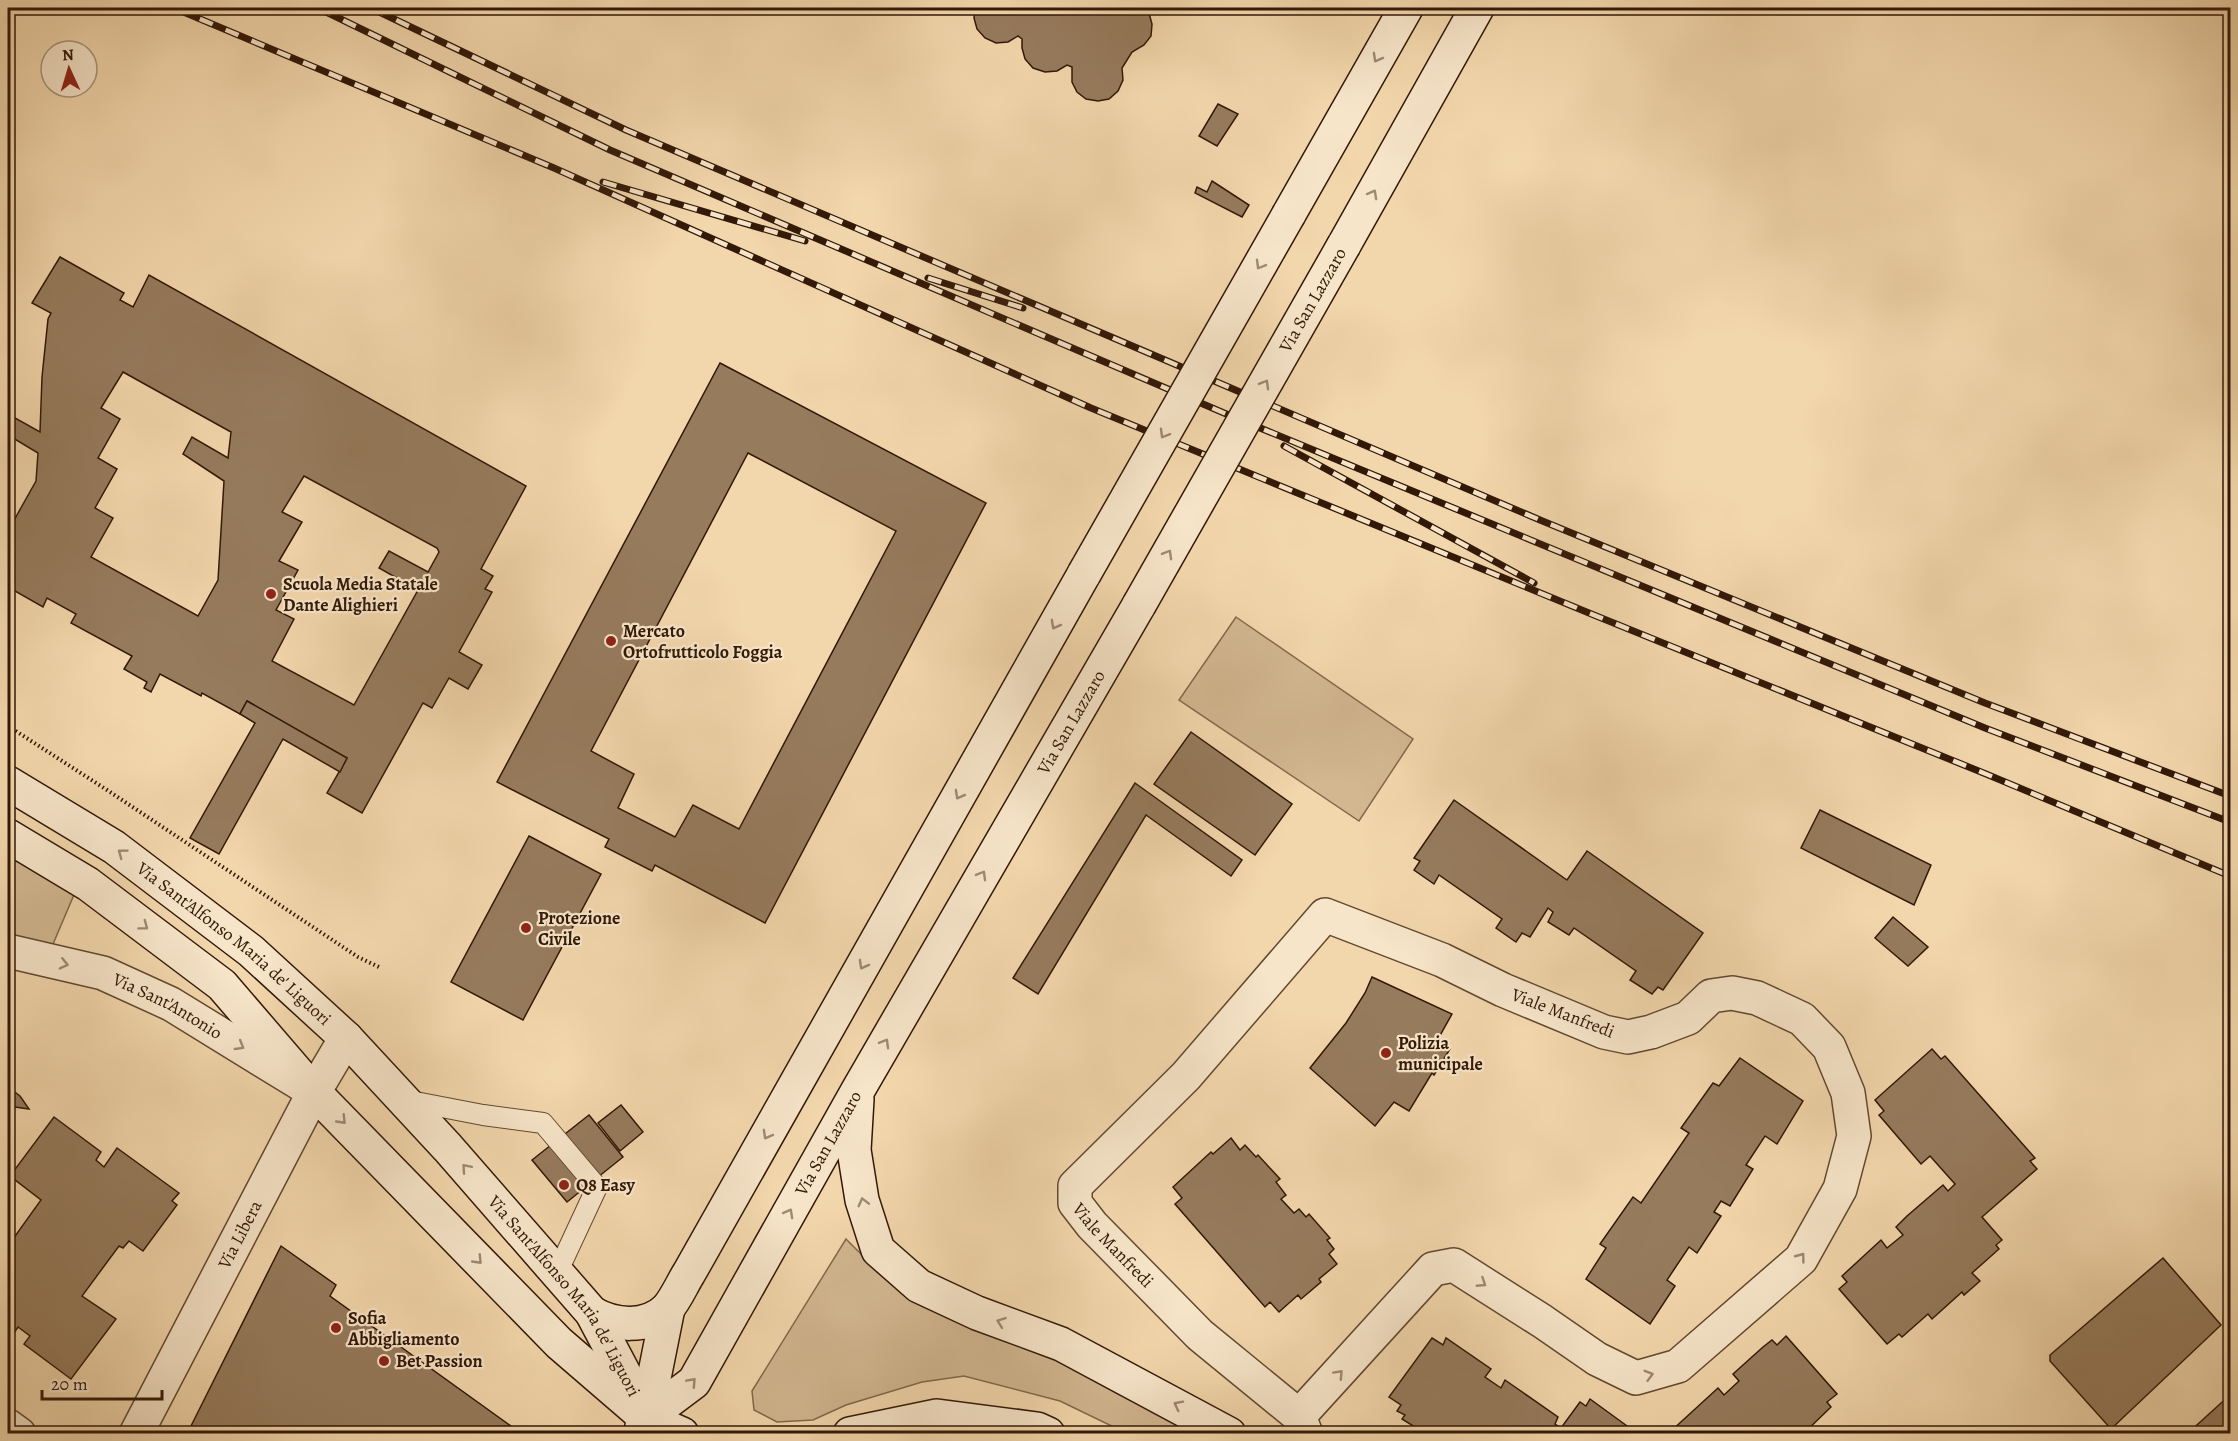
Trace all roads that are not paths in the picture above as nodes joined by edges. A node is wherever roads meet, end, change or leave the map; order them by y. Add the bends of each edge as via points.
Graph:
1 (1406, 8) edge
2 (1477, 8) edge
3 (8, 783) edge
4 (8, 836) edge
5 (8, 951) edge
6 (346, 1038) junction
7 (858, 1090) junction
8 (314, 1092) junction
9 (403, 1100) junction
10 (557, 1273) junction
11 (668, 1308) junction
12 (592, 1313) junction
13 (1302, 1425) edge
14 (8, 1426) edge
15 (647, 1428) edge
16 (19, 1434) edge
17 (136, 1434) edge
18 (682, 1434) edge
19 (850, 1434) edge
20 (1048, 1434) edge
21 (1229, 1434) edge

1 -> 11 main road, bridge
7 -> 2 main road, Via San Lazzaro, bridge via 1139,605
6 -> 3 main road, Via Sant'Alfonso Maria de' Liguori via 251,951 114,847
4 -> 8 main road, Via Sant'Alfonso Maria de' Liguori via 88,884 222,985
5 -> 8 main road, Via Sant'Antonio via 103,973 171,1004
6 - 8 main road, Via Libera
6 - 9 main road, Via Sant'Alfonso Maria de' Liguori
15 -> 7 main road, Via San Lazzaro via 694,1382
21 -> 7 main road via 1061,1344 976,1313 919,1286 878,1251 862,1200 854,1150
8 -> 15 main road, Via Sant'Alfonso Maria de' Liguori
8 - 17 main road, Via Libera
10 -> 9 main road, Via Sant'Alfonso Maria de' Liguori
9 - 10 lane via 543,1123 597,1187
10 - 12 main road, Via Sant'Alfonso Maria de' Liguori
11 - 12 main road via 651,1319 632,1323 610,1322
11 - 15 main road
12 - 15 main road, Via Sant'Alfonso Maria de' Liguori
13 -> 13 main road, Viale Manfredi via 1434,1269 1454,1265 1597,1359 1636,1378 1678,1366 1801,1259 1840,1189 1854,1136 1848,1093 1829,1047 1802,1019 1757,998 1732,993 1711,996 1688,1018 1651,1032 1628,1037 1605,1032 1442,960 1325,915 1186,1076 1074,1186 1075,1203 1092,1225 1200,1335
14 - 16 main road
15 - 18 main road
19 - 20 main road via 937,1416 1037,1429

